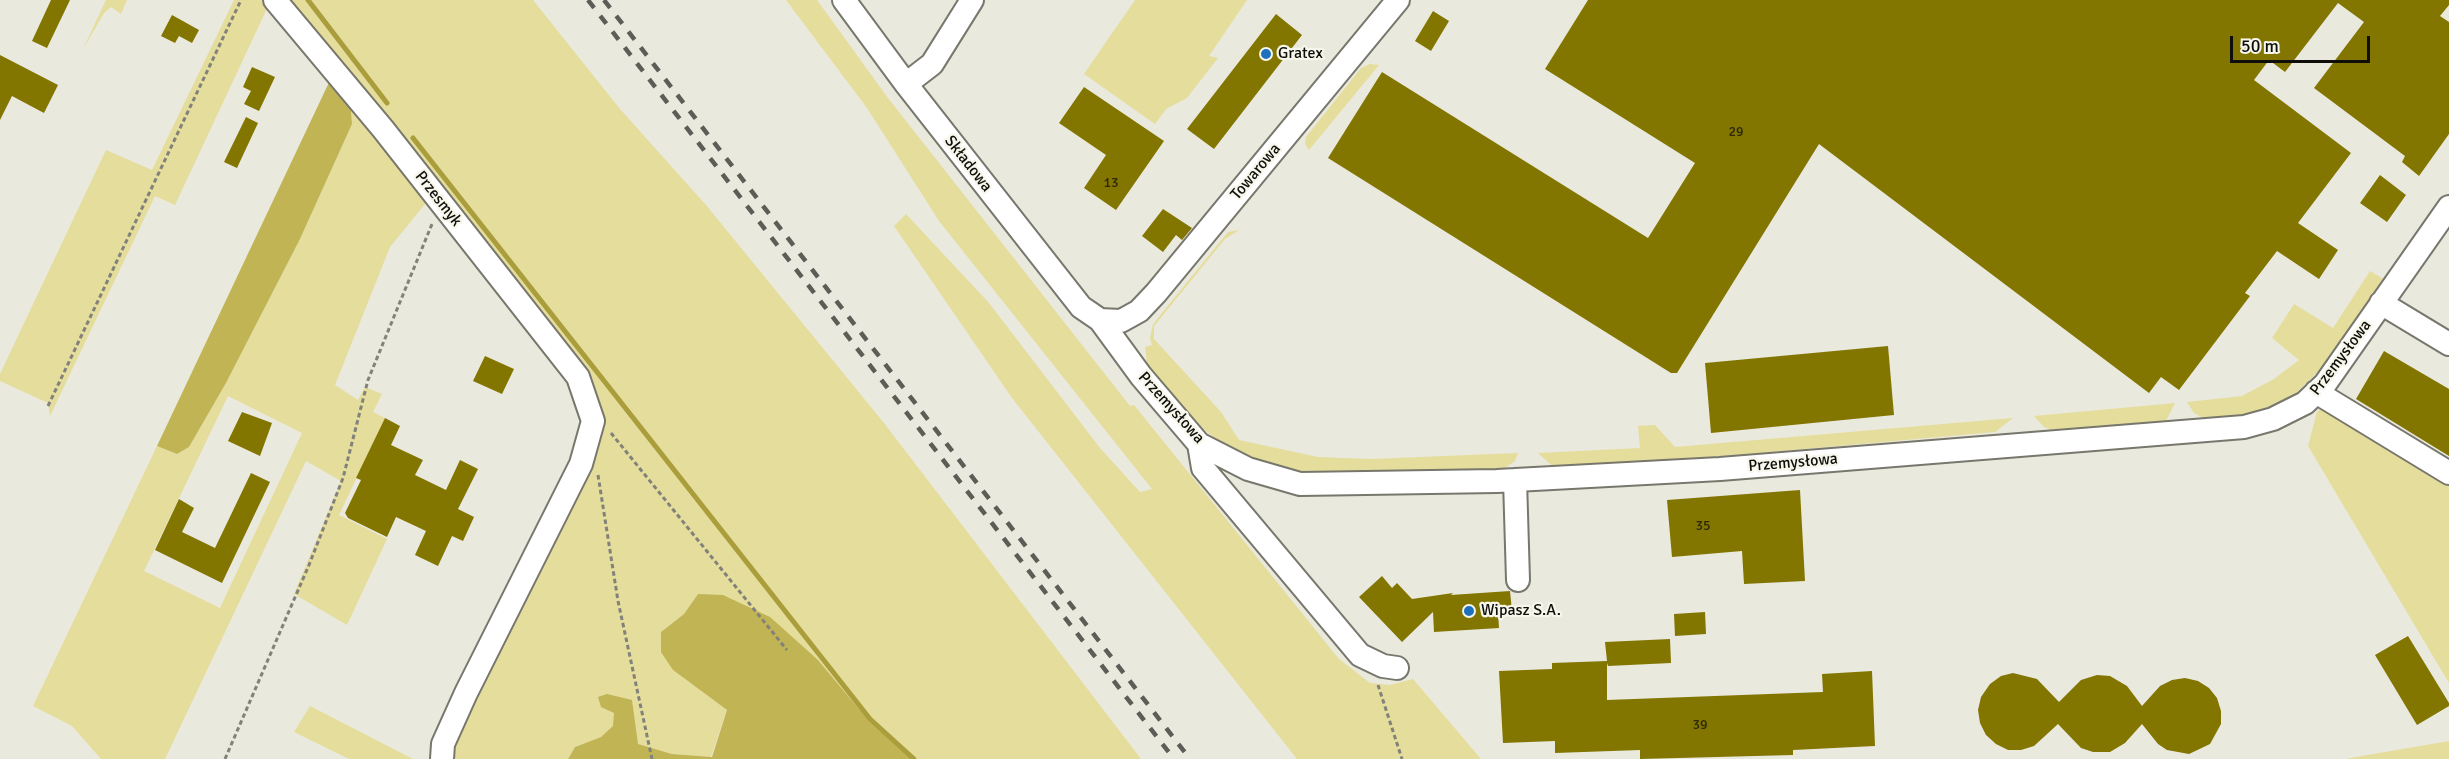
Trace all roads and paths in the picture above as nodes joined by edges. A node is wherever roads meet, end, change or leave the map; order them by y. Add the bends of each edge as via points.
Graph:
1 (241, 0) edge
2 (275, 0) edge
3 (844, 0) edge
4 (972, 0) edge
5 (1398, 0) edge
6 (906, 84) junction
7 (441, 203) junction
8 (2449, 207) edge
9 (2381, 303) junction
10 (1100, 320) junction
11 (2449, 344) edge
12 (2316, 392) junction
13 (48, 406) dead end
14 (590, 406) junction
15 (1199, 444) junction
16 (597, 469) dead end
17 (2449, 473) edge
18 (1515, 480) junction
19 (1518, 580) dead end
20 (787, 650) dead end
21 (1360, 655) junction
22 (1397, 668) dead end
23 (225, 759) edge
24 (442, 759) edge
25 (652, 759) edge
26 (1402, 759) edge

1 - 13 path
2 - 7 street, Przesmyk
3 - 6 street, Składowa
4 - 6 street via 932,64
5 - 10 street, Towarowa via 1139,311 1121,321
6 - 10 street, Składowa via 1081,307
7 - 14 street, Przesmyk via 578,377
7 - 23 path via 368,380 343,477 309,565
8 - 9 street, Przemysłowa
9 - 11 street
9 - 12 street, Przemysłowa
10 - 15 street, Przemysłowa
12 - 17 street
12 - 18 street, Przemysłowa via 2305,403 2273,419 2244,427 1720,469
14 - 20 path
14 - 24 street via 593,421 580,464 462,703 443,744
15 - 18 street, Przemysłowa via 1248,469 1300,484
15 - 21 street via 1203,468
16 - 25 path via 618,601
18 - 19 street
21 - 22 street
21 - 26 path via 1379,687

